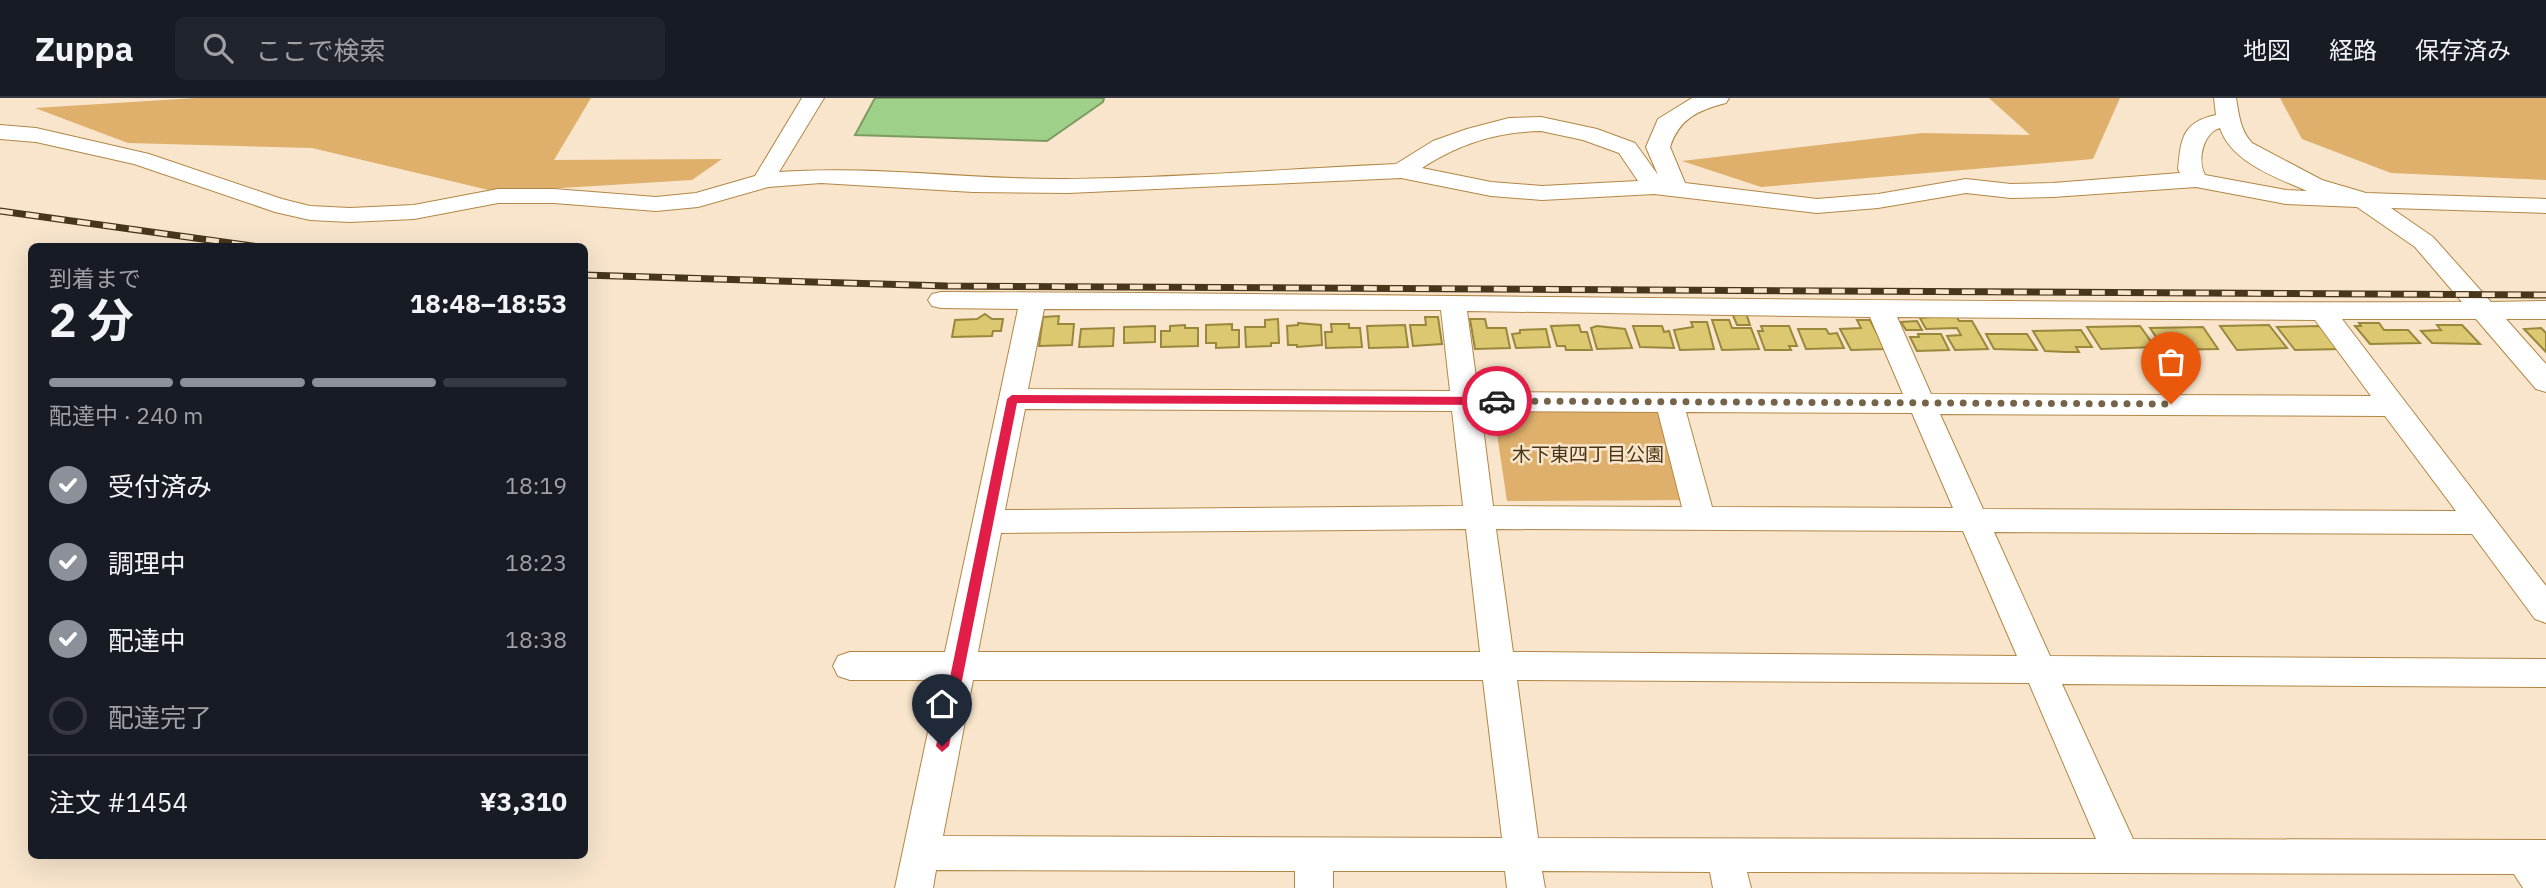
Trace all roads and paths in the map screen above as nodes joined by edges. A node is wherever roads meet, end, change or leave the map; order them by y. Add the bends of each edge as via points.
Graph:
1 (813, 98) edge
2 (1718, 98) edge
3 (2226, 109) edge
4 (0, 132) edge
5 (1401, 171) junction
6 (766, 180) junction
7 (2196, 180) junction
8 (1665, 188) junction
9 (2362, 199) junction
10 (2546, 206) edge
11 (942, 300) dead end
12 (1453, 302) junction
13 (1032, 303) junction
14 (1879, 307) junction
15 (2483, 310) junction
16 (2546, 310) edge
17 (2322, 311) junction
18 (2546, 382) edge
19 (1012, 399) junction
20 (1465, 401) junction
21 (1669, 402) junction
22 (1922, 403) junction
23 (2393, 405) junction
24 (1480, 517) junction
25 (1700, 518) junction
26 (1973, 520) junction
27 (987, 522) junction
28 (2482, 523) junction
29 (2546, 610) edge
30 (850, 666) dead end
31 (958, 666) junction
32 (1498, 666) junction
33 (2040, 671) junction
34 (2546, 673) edge
35 (1314, 852) junction
36 (921, 853) junction
37 (2122, 856) junction
38 (2535, 857) edge
39 (1728, 871) edge
40 (1524, 872) edge
41 (914, 888) edge
42 (1314, 888) edge
43 (2544, 888) edge

1 - 6 street
2 - 8 street via 1701,102 1665,124 1658,147
3 - 7 street via 2193,138 2190,169
3 - 9 street via 2234,137 2244,148 2314,184
4 - 6 street via 36,135 141,159 310,213 414,212 498,197 656,204 698,200
5 - 6 street via 1068,186 821,177
5 - 8 street via 1491,189 1542,193
5 - 8 street via 1441,146 1475,134 1509,125 1541,124 1627,148
7 - 8 street via 2022,191 1966,186 1817,206
7 - 9 street via 2286,197
9 - 10 street
9 - 15 street via 2424,242
11 - 13 street
12 - 13 street
12 - 14 street
12 - 20 street
13 - 19 street
14 - 17 street
14 - 22 street
15 - 16 street
15 - 17 street
15 - 18 street
17 - 23 street
19 - 20 street
19 - 27 street
20 - 21 street
20 - 24 street
21 - 22 street
21 - 25 street
22 - 23 street
22 - 26 street
23 - 28 street
24 - 25 street
24 - 27 street
24 - 32 street
25 - 26 street
26 - 28 street
26 - 33 street
27 - 31 street
28 - 29 street
30 - 31 street
31 - 32 street
31 - 36 street
32 - 33 street
32 - 40 street
33 - 34 street
33 - 37 street
35 - 36 street
35 - 40 street
35 - 42 street
36 - 41 street
37 - 38 street
37 - 39 street
38 - 43 street
39 - 40 street

